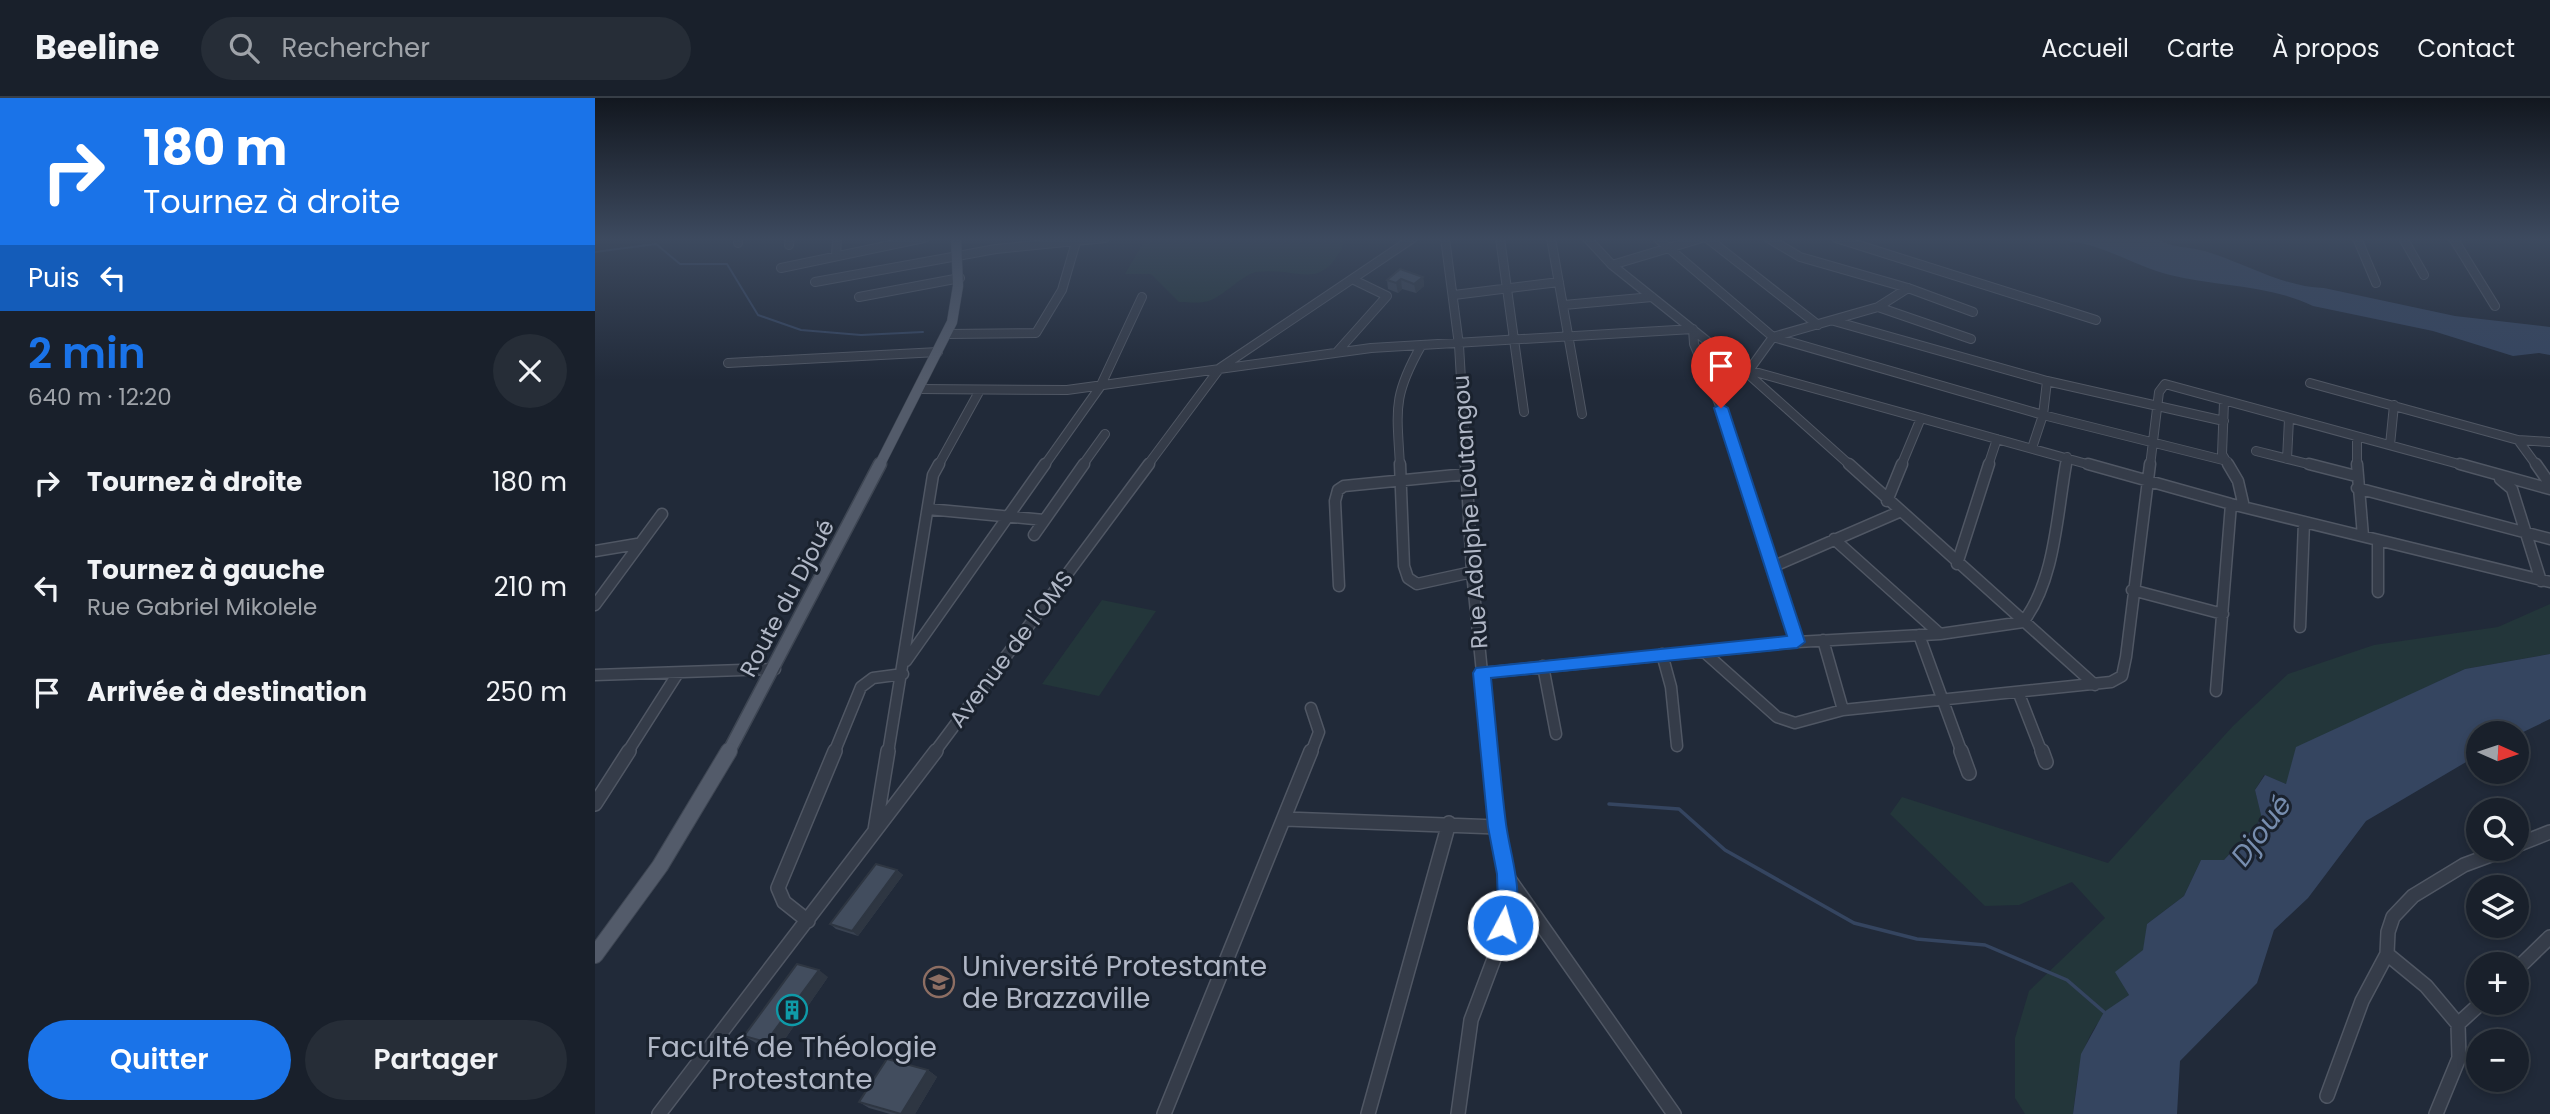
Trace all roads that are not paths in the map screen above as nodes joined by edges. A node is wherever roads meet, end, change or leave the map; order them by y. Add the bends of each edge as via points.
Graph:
1 (921, 285) edge
2 (959, 285) edge
3 (1063, 285) edge
4 (1346, 285) edge
5 (1365, 285) edge
6 (1452, 285) edge
7 (1529, 285) edge
8 (1560, 285) edge
9 (1638, 285) edge
10 (1713, 285) edge
11 (1767, 285) edge
12 (1899, 285) edge
13 (1986, 285) edge
14 (2482, 285) edge
15 (1507, 288) junction
16 (1908, 288) junction
17 (1454, 295) junction
18 (859, 297) dead end
19 (1142, 297) dead end
20 (1652, 297) junction
21 (1564, 305) junction
22 (2495, 306) dead end
23 (1878, 307) junction
24 (1973, 312) dead end
25 (2096, 320) dead end
26 (1834, 321) junction
27 (1818, 325) junction
28 (1693, 329) junction
29 (948, 334) junction
30 (1773, 337) junction
31 (1570, 338) junction
32 (1971, 339) dead end
33 (1516, 341) junction
34 (1459, 345) junction
35 (1421, 346) junction
36 (938, 352) junction
37 (1337, 352) junction
38 (728, 363) dead end
39 (1220, 368) junction
40 (1747, 371) junction
41 (2047, 381) junction
42 (2311, 383) dead end
43 (1100, 387) junction
44 (919, 389) junction
45 (980, 390) junction
46 (2224, 402) junction
47 (2393, 405) junction
48 (2159, 406) junction
49 (1524, 412) dead end
50 (1582, 414) dead end
51 (2043, 415) junction
52 (1921, 418) junction
53 (2289, 419) junction
54 (2224, 421) junction
55 (1105, 434) dead end
56 (2357, 437) junction
57 (1997, 439) junction
58 (2518, 440) junction
59 (2155, 442) junction
60 (2550, 442) edge
61 (2390, 445) junction
62 (2032, 448) junction
63 (2256, 451) dead end
64 (2067, 457) junction
65 (2287, 458) junction
66 (2227, 461) junction
67 (1466, 474) junction
68 (2494, 475) junction
69 (2356, 476) junction
70 (1399, 480) junction
71 (2147, 481) junction
72 (2525, 483) junction
73 (2550, 487) edge
74 (2357, 488) junction
75 (2512, 489) junction
76 (1887, 501) junction
77 (2231, 504) junction
78 (2244, 506) junction
79 (928, 509) junction
80 (1899, 512) junction
81 (662, 514) dead end
82 (1010, 516) junction
83 (1044, 520) junction
84 (2304, 522) junction
85 (2523, 532) junction
86 (1034, 535) dead end
87 (2363, 536) junction
88 (2550, 539) edge
89 (1834, 540) junction
90 (2378, 541) junction
91 (637, 544) junction
92 (595, 551) edge
93 (1957, 564) junction
94 (1772, 567) junction
95 (1472, 572) junction
96 (2545, 582) edge
97 (1339, 586) dead end
98 (2132, 590) junction
99 (2378, 592) dead end
100 (595, 605) edge
101 (2223, 614) junction
102 (2023, 622) junction
103 (2300, 627) dead end
104 (1940, 634) junction
105 (1919, 635) junction
106 (1823, 640) junction
107 (1797, 642) junction
108 (1703, 651) junction
109 (1662, 654) junction
110 (1543, 666) junction
111 (775, 669) junction
112 (903, 669) junction
113 (678, 673) junction
114 (1482, 673) junction
115 (595, 676) edge
116 (2095, 685) junction
117 (2216, 691) dead end
118 (2019, 694) junction
119 (1943, 701) junction
120 (1311, 708) dead end
121 (1843, 710) junction
122 (1556, 734) dead end
123 (1677, 746) dead end
124 (2046, 762) dead end
125 (1969, 773) dead end
126 (595, 804) edge
127 (1286, 819) junction
128 (1449, 823) junction
129 (1497, 827) junction
130 (2550, 832) edge
131 (875, 833) junction
132 (2529, 840) edge
133 (2475, 861) edge
134 (1507, 874) junction
135 (808, 921) junction
136 (2550, 937) edge
137 (2387, 954) junction
138 (595, 955) edge
139 (2529, 957) edge
140 (2468, 1015) edge
141 (2458, 1024) junction
142 (2327, 1096) dead end
143 (659, 1114) edge
144 (1164, 1114) edge
145 (1368, 1114) edge
146 (1458, 1114) edge
147 (1674, 1114) edge
148 (2436, 1114) edge

1 - 18 street
2 - 29 main road, Route du Djoué
3 - 29 street via 1036,333
4 - 39 street, Avenue de l'OMS
5 - 37 street via 1387,296
6 - 17 street, Rue Adolphe Loutangou
7 - 15 street
8 - 21 street
9 - 20 street
10 - 30 street
11 - 27 street
12 - 16 street
13 - 25 street
14 - 22 street
15 - 17 street
15 - 33 street
16 - 23 street
16 - 24 street
17 - 34 street, Rue Adolphe Loutangou
19 - 43 street
20 - 21 street
20 - 28 street
21 - 31 street
23 - 26 street
23 - 32 street
26 - 27 street
26 - 41 street
27 - 30 street
28 - 31 street
28 - 40 street
28 - 94 street via 1694,344 1721,408
29 - 36 main road, Route du Djoué
30 - 40 street
30 - 51 street
31 - 33 street
31 - 50 street
33 - 34 street
33 - 49 street
34 - 35 street
34 - 67 street, Rue Adolphe Loutangou
35 - 37 street
35 - 70 street via 1398,389
36 - 38 street
36 - 44 main road, Route du Djoué
37 - 39 street
39 - 43 street
39 - 131 street, Avenue de l'OMS
40 - 52 street
40 - 76 street
41 - 48 street
41 - 51 street
42 - 47 street
43 - 45 street
43 - 82 street
44 - 45 street
44 - 111 main road, Route du Djoué
45 - 79 street via 935,470
46 - 48 street via 2165,384 2159,388
46 - 53 street
46 - 54 street
47 - 58 street
47 - 61 street
48 - 54 street
48 - 59 street
51 - 59 street
51 - 62 street
52 - 57 street
52 - 76 street
53 - 56 street
53 - 65 street
54 - 66 street via 2221,448
55 - 83 street
56 - 61 street
56 - 69 street
57 - 62 street
57 - 93 street
58 - 60 street
58 - 73 street
59 - 66 street
59 - 71 street
61 - 68 street
62 - 64 street
63 - 65 street
64 - 71 street
64 - 102 street via 2045,574 2030,617
65 - 69 street
66 - 78 street
67 - 70 street
67 - 95 street, Rue Adolphe Loutangou
68 - 72 street
68 - 75 street
69 - 74 street
70 - 95 street via 1408,578 1417,584 1432,583
70 - 97 street via 1338,490
71 - 77 street
71 - 98 street
72 - 73 street
72 - 75 street
74 - 85 street
74 - 87 street
75 - 85 street
76 - 80 street
77 - 78 street
77 - 101 street
78 - 84 street
79 - 82 street
79 - 112 street
80 - 89 street
80 - 93 street
81 - 91 street
82 - 83 street
82 - 112 street
83 - 86 street
84 - 87 street
84 - 103 street
85 - 88 street
85 - 96 street
87 - 90 street
89 - 94 street
89 - 104 street
90 - 96 street
90 - 99 street
91 - 92 street
91 - 100 street
93 - 102 street
94 - 107 street
95 - 114 street, Rue Adolphe Loutangou
98 - 101 street
98 - 116 street via 2122,676
101 - 117 street
102 - 104 street
102 - 116 street
104 - 105 street
105 - 106 street
105 - 119 street
106 - 107 street
106 - 121 street
107 - 108 street
108 - 109 street
108 - 121 street via 1787,722
109 - 110 street
109 - 123 street via 1671,687
110 - 114 street
110 - 122 street
111 - 113 street
111 - 138 main road, Route du Djoué via 673,849
112 - 131 street
112 - 135 street via 873,678 861,687 778,888 784,902
113 - 115 street
113 - 126 street
114 - 129 street, Rue Adolphe Loutangou
116 - 118 street
118 - 119 street
118 - 124 street
119 - 121 street
119 - 125 street
120 - 127 street via 1319,733
127 - 128 street
127 - 144 street via 1240,920
128 - 129 street
128 - 145 street
129 - 134 street, Rue Adolphe Loutangou
130 - 132 street
131 - 135 street, Avenue de l'OMS
133 - 137 street via 2413,896 2393,917
134 - 146 street, Rue Adolphe Loutangou via 1500,943 1471,1020
134 - 147 street
135 - 143 street, Avenue de l'OMS
136 - 139 street
137 - 141 street via 2426,986
137 - 142 street via 2362,1001
140 - 141 street
141 - 148 street via 2459,1058

